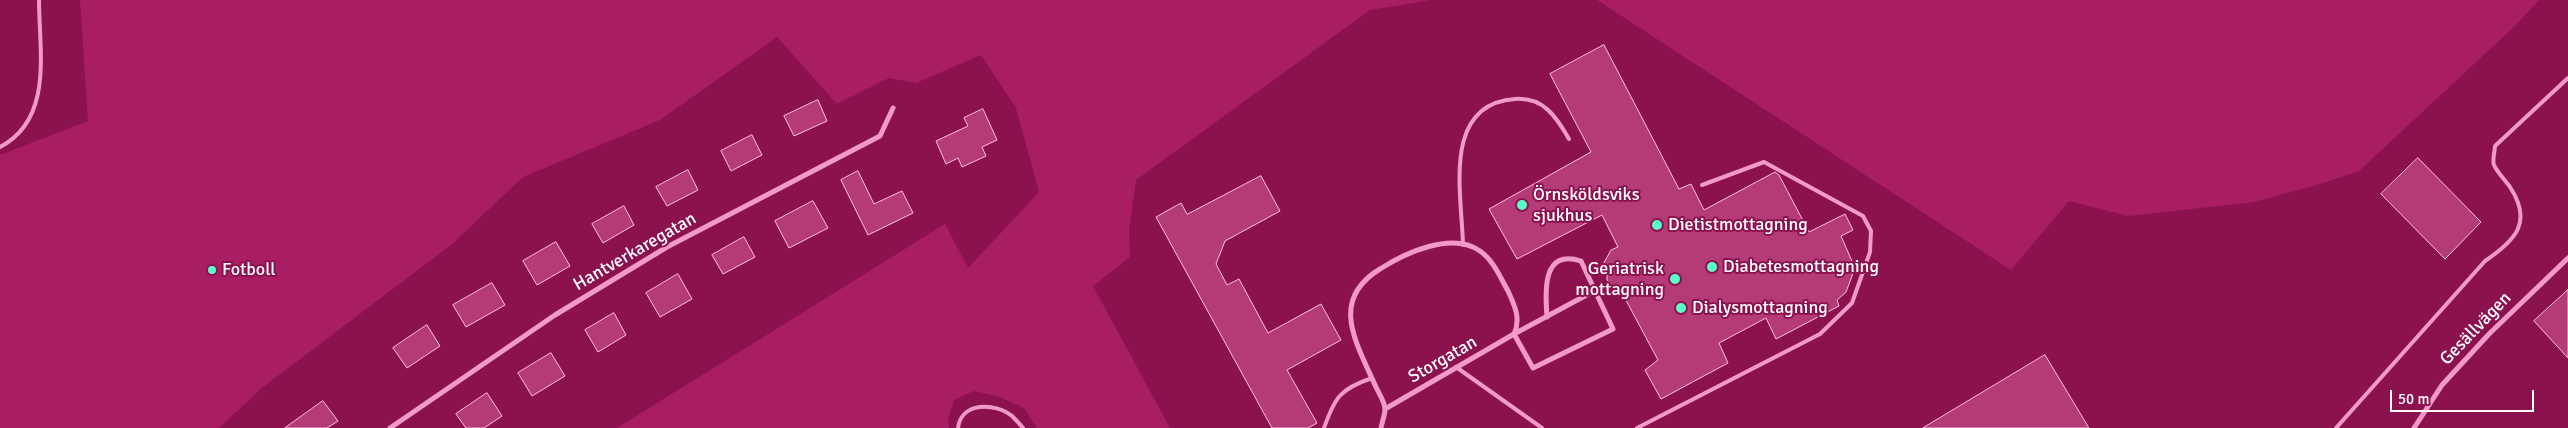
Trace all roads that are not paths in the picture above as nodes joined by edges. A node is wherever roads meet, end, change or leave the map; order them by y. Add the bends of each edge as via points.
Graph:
1 (39, 0) edge
2 (2568, 78) edge
3 (893, 108) dead end
4 (1569, 138) dead end
5 (0, 147) edge
6 (1702, 185) dead end
7 (1463, 245) junction
8 (2568, 258) edge
9 (1596, 290) junction
10 (1548, 317) junction
11 (1514, 334) junction
12 (1456, 367) junction
13 (1372, 378) junction
14 (1385, 409) junction
15 (390, 428) edge
16 (958, 428) edge
17 (1023, 428) edge
18 (1324, 428) edge
19 (1381, 428) edge
20 (1542, 428) edge
21 (1637, 428) edge
22 (2336, 428) edge
23 (2414, 428) edge

1 - 5 lane via 39,95 28,125
2 - 22 lane via 2496,146 2494,164 2520,204 2522,217 2518,232 2503,249 2485,261
3 - 15 street, Hantverkaregatan via 880,136 668,247 554,315
4 - 7 lane via 1551,111 1526,98 1493,104 1481,112 1467,129 1460,156
6 - 21 lane via 1764,162 1863,216 1871,231 1870,252 1852,303 1820,334
7 - 11 street via 1480,251 1491,260 1516,310
7 - 13 street via 1431,246 1380,269 1360,286 1350,306 1351,326
8 - 23 street, Gesällvägen via 2489,334 2449,378
9 - 10 street, Storgatan
9 - 10 street via 1581,260 1573,258 1553,264 1547,279
9 - 11 street via 1613,329 1534,368
10 - 11 street, Storgatan
11 - 12 street, Storgatan
12 - 14 street, Storgatan
12 - 20 lane
13 - 14 street
13 - 18 lane via 1341,392 1332,405
14 - 19 street
16 - 17 lane via 959,419 967,411 989,407 1012,416

